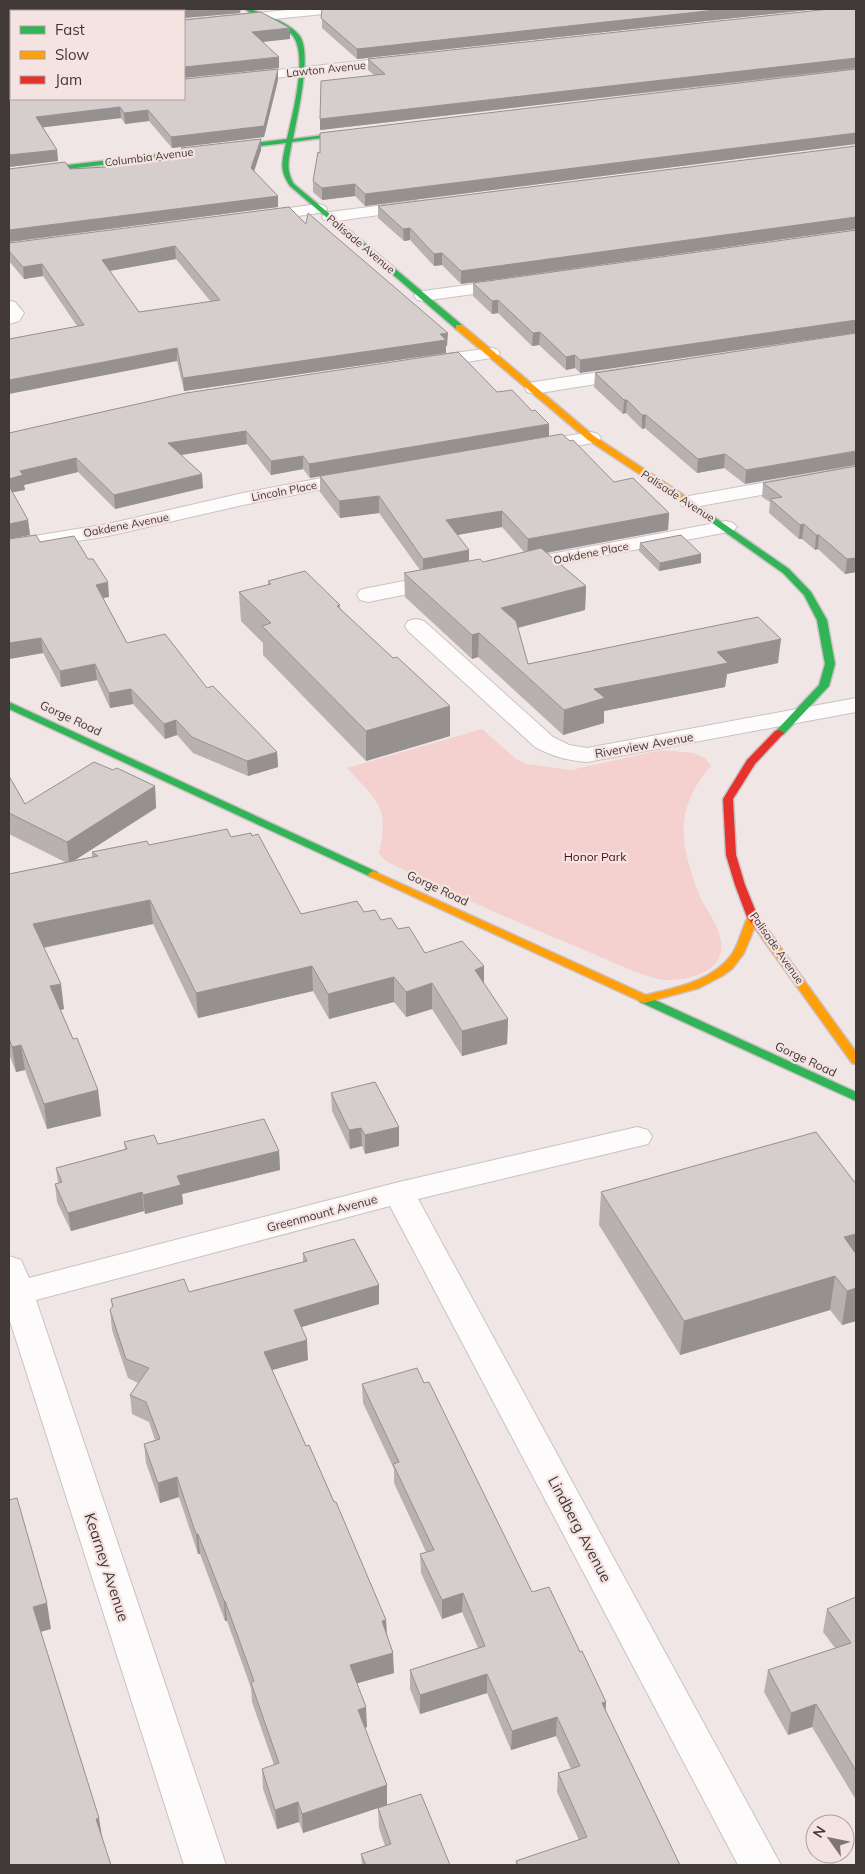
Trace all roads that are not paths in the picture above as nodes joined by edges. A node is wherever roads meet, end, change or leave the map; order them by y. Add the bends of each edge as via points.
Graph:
1 (247, 9) edge
2 (334, 9) edge
3 (261, 16) junction
4 (185, 24) edge
5 (416, 59) edge
6 (302, 71) junction
7 (185, 84) edge
8 (367, 132) edge
9 (288, 141) junction
10 (9, 174) edge
11 (427, 204) edge
12 (324, 213) junction
13 (239, 219) edge
14 (531, 281) edge
15 (423, 296) junction
16 (491, 353) junction
17 (412, 365) edge
18 (651, 370) edge
19 (534, 388) junction
20 (591, 438) junction
21 (514, 451) edge
22 (856, 472) edge
23 (379, 474) edge
24 (243, 499) joint
25 (689, 502) junction
26 (726, 527) junction
27 (9, 546) edge
28 (495, 571) edge
29 (456, 578) edge
30 (368, 595) dead end
31 (416, 626) dead end
32 (9, 705) edge
33 (856, 705) edge
34 (796, 716) junction
35 (753, 917) junction
36 (645, 999) junction
37 (856, 1060) edge
38 (856, 1097) edge
39 (637, 1137) dead end
40 (399, 1193) junction
41 (11, 1285) edge
42 (206, 1865) edge
43 (760, 1865) edge

1 - 3 main road, Palisade Avenue
2 - 3 street
3 - 4 street
3 - 6 main road, Palisade Avenue via 302,41
5 - 6 street, Lawton Avenue
6 - 7 street, Lawton Avenue
6 - 9 main road, Palisade Avenue
8 - 9 main road, Columbia Avenue
9 - 10 main road, Columbia Avenue
9 - 12 main road, Palisade Avenue via 285,174 299,192
11 - 12 street
12 - 13 street
12 - 15 main road, Palisade Avenue
14 - 15 street
15 - 16 main road, Palisade Avenue
16 - 17 street
16 - 19 main road, Palisade Avenue
18 - 19 street
19 - 20 main road, Palisade Avenue
20 - 21 street
20 - 25 main road, Palisade Avenue
22 - 25 street
23 - 24 street, Lincoln Place
24 - 27 street, Oakdene Avenue via 108,530
25 - 26 main road, Palisade Avenue
26 - 28 street, Oakdene Place
26 - 34 main road, Palisade Avenue via 786,571 808,594 822,620 830,664 824,686
29 - 30 street
31 - 34 street, Riverview Avenue via 544,742 563,752 587,755
32 - 36 main road, Gorge Road
33 - 34 street, Riverview Avenue
34 - 35 main road, Palisade Avenue via 751,762 728,799 731,854
35 - 36 main road via 736,958 712,978
35 - 37 main road, Palisade Avenue
36 - 38 main road, Gorge Road
39 - 40 street, Greenmount Avenue
40 - 41 street, Greenmount Avenue
40 - 43 street, Lindberg Avenue
41 - 42 street, Kearney Avenue

